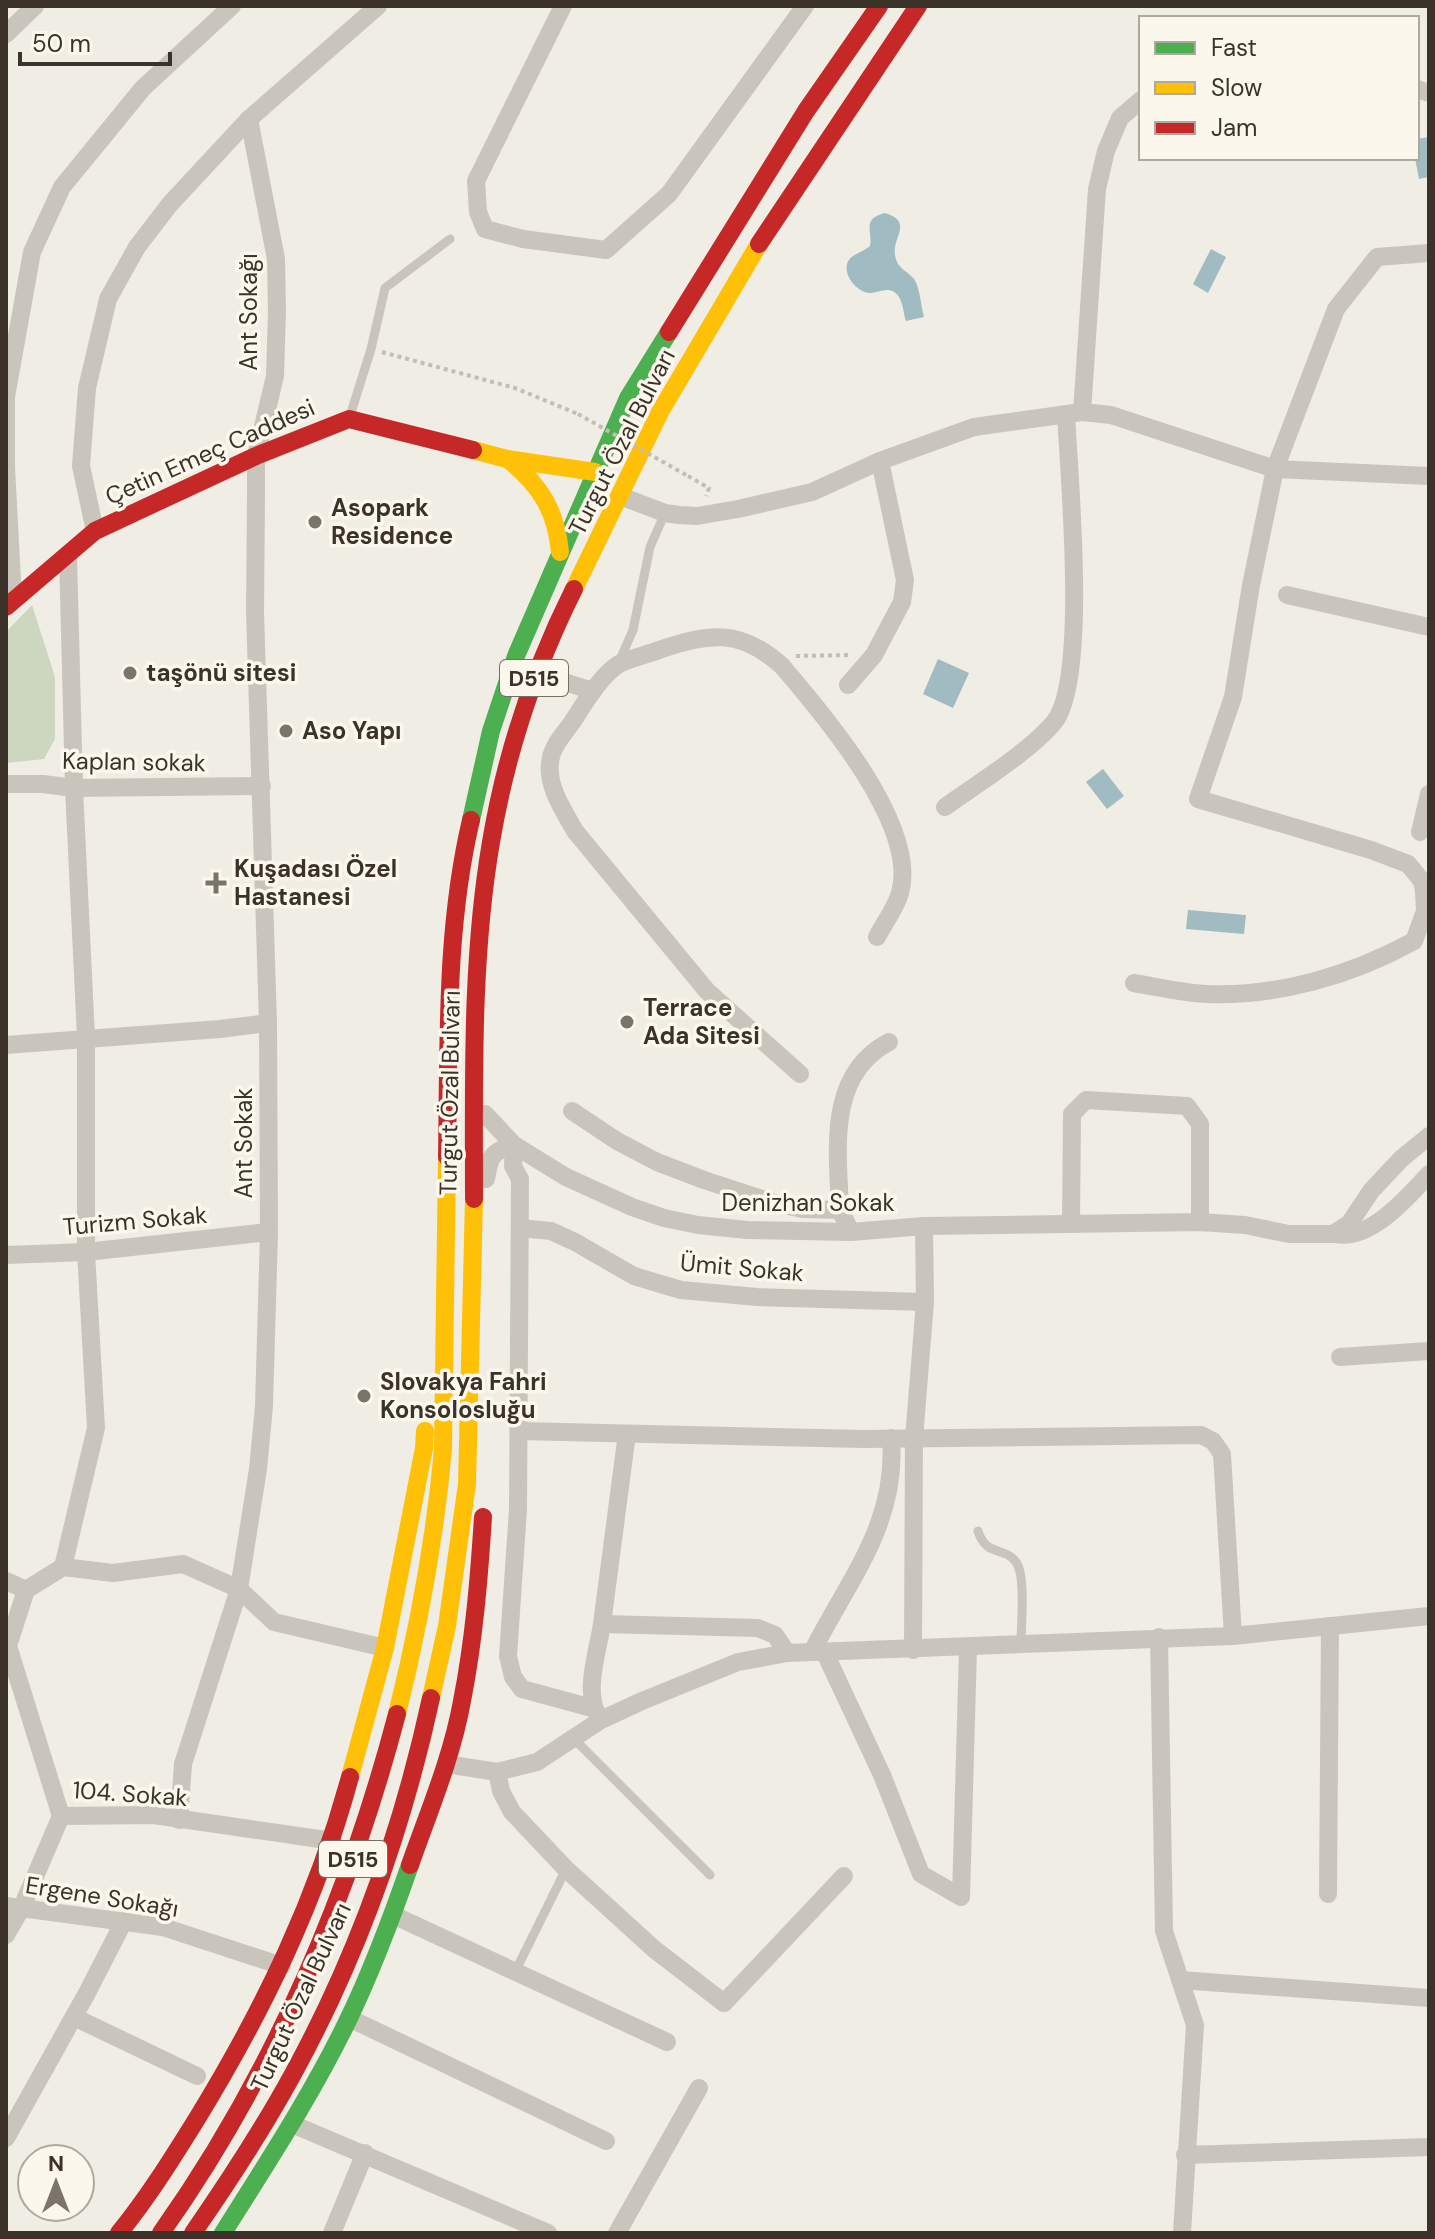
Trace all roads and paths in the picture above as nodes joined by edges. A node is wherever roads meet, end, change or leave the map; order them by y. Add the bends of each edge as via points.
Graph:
1 (35, 6) edge
2 (232, 6) edge
3 (378, 6) edge
4 (563, 6) edge
5 (805, 6) edge
6 (879, 6) edge
7 (918, 6) edge
8 (6, 34) edge
9 (1139, 102) edge
10 (249, 119) junction
11 (450, 239) dead end
12 (1429, 253) edge
13 (371, 349) junction
14 (8, 376) edge
15 (1074, 413) junction
16 (349, 419) junction
17 (256, 456) junction
18 (507, 459) junction
19 (880, 461) junction
20 (1275, 469) junction
21 (595, 472) junction
22 (1429, 476) edge
23 (620, 496) junction
24 (665, 513) junction
25 (697, 516) junction
26 (95, 531) junction
27 (560, 554) junction
28 (68, 556) junction
29 (1287, 595) dead end
30 (10, 603) edge
31 (1429, 627) edge
32 (874, 655) junction
33 (771, 656) junction
34 (618, 665) junction
35 (536, 673) junction
36 (848, 685) dead end
37 (593, 691) junction
38 (6, 784) edge
39 (262, 786) junction
40 (74, 788) junction
41 (1429, 794) edge
42 (945, 807) dead end
43 (1420, 832) dead end
44 (460, 866) junction
45 (877, 937) dead end
46 (1134, 983) dead end
47 (476, 991) junction
48 (268, 1023) junction
49 (86, 1037) junction
50 (889, 1042) dead end
51 (6, 1045) edge
52 (800, 1074) dead end
53 (572, 1111) dead end
54 (485, 1114) junction
55 (1429, 1136) edge
56 (514, 1145) junction
57 (1429, 1174) edge
58 (486, 1179) junction
59 (840, 1210) junction
60 (1200, 1222) junction
61 (1071, 1224) junction
62 (924, 1226) junction
63 (520, 1228) junction
64 (269, 1232) junction
65 (851, 1232) junction
66 (1333, 1234) junction
67 (86, 1252) junction
68 (6, 1255) edge
69 (925, 1302) junction
70 (1429, 1351) edge
71 (1340, 1357) dead end
72 (487, 1417) dead end
73 (519, 1431) junction
74 (891, 1438) junction
75 (914, 1438) junction
76 (626, 1441) dead end
77 (484, 1491) dead end
78 (978, 1531) dead end
79 (63, 1567) junction
80 (6, 1581) edge
81 (239, 1589) junction
82 (26, 1590) junction
83 (1429, 1616) edge
84 (602, 1624) junction
85 (1330, 1626) junction
86 (1233, 1636) junction
87 (1159, 1637) junction
88 (1021, 1645) junction
89 (7, 1647) edge
90 (385, 1648) junction
91 (968, 1648) junction
92 (913, 1650) junction
93 (818, 1652) junction
94 (787, 1653) junction
95 (597, 1714) junction
96 (573, 1738) junction
97 (446, 1764) junction
98 (497, 1772) junction
99 (61, 1816) junction
100 (179, 1820) junction
101 (333, 1841) junction
102 (566, 1869) junction
103 (710, 1875) dead end
104 (844, 1876) dead end
105 (1328, 1894) dead end
106 (14, 1906) edge
107 (393, 1915) junction
108 (124, 1921) junction
109 (6, 1935) edge
110 (282, 1966) junction
111 (515, 1972) junction
112 (1180, 1980) junction
113 (1429, 1998) edge
114 (74, 2017) junction
115 (349, 2018) junction
116 (667, 2042) dead end
117 (197, 2076) dead end
118 (699, 2088) dead end
119 (292, 2124) junction
120 (6, 2138) edge
121 (606, 2141) dead end
122 (1429, 2147) edge
123 (365, 2153) junction
124 (1185, 2155) junction
125 (119, 2233) edge
126 (161, 2233) edge
127 (193, 2233) edge
128 (223, 2233) edge
129 (332, 2233) edge
130 (548, 2233) edge
131 (617, 2233) edge
132 (1182, 2233) edge

1 - 8 street
2 - 14 street via 143,88 62,187 32,252
3 - 10 street
4 - 5 street via 476,181 478,212 485,229 606,250 669,194
6 - 21 main road, Turgut Özal Bulvarı / D515 via 711,260 628,398
7 - 23 main road, Turgut Özal Bulvarı / D515 via 748,263 659,414
9 - 15 street via 1120,118 1097,189
10 - 17 street, Ant Sokağı via 276,259 275,376
10 - 26 street via 170,204 137,247 108,299 87,388 81,466
11 - 13 lane via 385,288
12 - 20 street via 1377,257 1336,309
13 - 16 lane
13 - 25 path, bridge via 515,388 578,414 709,488
14 - 30 street
15 - 19 street via 974,427
15 - 20 street via 1111,415
15 - 42 street via 1074,585 1065,701 1041,736
16 - 17 main road, Çetin Emeç Caddesi
16 - 18 main road, Çetin Emeç Caddesi
17 - 26 main road, Çetin Emeç Caddesi
17 - 39 street, Ant Sokak
18 - 21 main road, Çetin Emeç Caddesi
18 - 27 main road, Çetin Emeç Caddesi via 547,496 558,525
19 - 25 street via 812,492
19 - 32 street via 905,592
20 - 22 street
20 - 46 street via 1233,697 1198,799 1408,864 1422,881 1425,911 1414,941 1347,972 1275,990 1207,994
21 - 27 main road, Turgut Özal Bulvarı / D515
23 - 24 street
23 - 35 main road, Turgut Özal Bulvarı / D515
24 - 25 street
24 - 34 lane via 650,547 633,630
26 - 28 main road, Çetin Emeç Caddesi
27 - 44 main road, Turgut Özal Bulvarı / D515 via 491,731
28 - 30 main road, Çetin Emeç Caddesi
28 - 40 street
29 - 31 street
32 - 33 path
32 - 36 street
33 - 34 street via 741,639 719,635 684,641
33 - 45 street via 856,762 889,816 903,869 900,894
34 - 37 street
35 - 37 street
35 - 47 main road, Turgut Özal Bulvarı / D515 via 495,817
37 - 52 street via 552,751 549,765 551,782 575,831 707,991
38 - 40 street, Kaplan sokak
39 - 40 street, Kaplan sokak
39 - 48 street, Ant Sokak
40 - 49 street
41 - 43 street
44 - 90 main road via 435,1037 424,1448
44 - 126 main road, Turgut Özal Bulvarı / D515 via 450,986 443,1449 439,1514 416,1644 341,1895 275,2049 237,2120
47 - 54 main road
47 - 127 main road, Turgut Özal Bulvarı / D515 via 468,1461 463,1528 429,1713 389,1855 334,1990 272,2115
48 - 49 street
48 - 64 street, Ant Sokak
49 - 51 street
49 - 67 street
50 - 59 street via 870,1052 851,1078 842,1103
53 - 59 street via 657,1162 704,1180 781,1205
54 - 56 street, Denizhan Sokak
54 - 58 main road
55 - 66 street via 1371,1191 1349,1224
56 - 58 street via 489,1158
56 - 63 street
56 - 65 street, Denizhan Sokak via 592,1190 664,1218 747,1230
57 - 66 street, Denizhan Sokak via 1385,1216 1347,1236
58 - 72 main road
59 - 65 street
60 - 61 street, Denizhan Sokak
60 - 61 street via 1200,1124 1187,1106 1086,1100 1072,1114
60 - 66 street, Denizhan Sokak
61 - 62 street, Denizhan Sokak
62 - 65 street, Denizhan Sokak
62 - 69 street
63 - 69 street, Ümit Sokak via 551,1231 634,1276 681,1290
63 - 73 street
64 - 67 street, Turizm Sokak
64 - 81 street, Ant Sokak via 264,1406
67 - 68 street, Turizm Sokak
67 - 79 street via 96,1428
69 - 75 street
70 - 71 street
73 - 74 street
73 - 95 street via 508,1656 513,1677 522,1689
74 - 75 street
74 - 93 street via 886,1508
75 - 86 street via 1201,1435 1213,1441 1222,1454
75 - 92 street
76 - 84 street
77 - 97 main road via 476,1613
78 - 88 lane via 989,1548 1018,1564
79 - 81 street via 113,1573 183,1564
79 - 82 street
80 - 82 street
81 - 90 street via 274,1622
81 - 100 street, Ant Sokak via 183,1764
82 - 89 street, 104. Sokak
83 - 85 street
84 - 94 street via 758,1628 775,1635
84 - 95 street via 593,1682
85 - 86 street
85 - 105 street
86 - 87 street
87 - 88 street
87 - 112 street via 1164,1931
88 - 91 street
89 - 99 street, 104. Sokak
90 - 101 main road
91 - 92 street
91 - 93 street via 961,1897 921,1874 882,1775
92 - 93 street
93 - 94 street
94 - 95 street via 738,1662
95 - 96 street
96 - 98 street via 537,1762
96 - 103 lane
97 - 98 street
97 - 107 main road
98 - 102 street via 512,1812
99 - 100 street, 104. Sokak via 154,1815
99 - 106 street
100 - 101 street, 104. Sokak
101 - 110 main road
102 - 104 street via 654,1949 724,2003
102 - 111 lane
106 - 108 street, Ergene Sokağı
106 - 109 street
107 - 111 street
107 - 115 main road
108 - 110 street, Ergene Sokağı via 163,1927
108 - 114 street
110 - 125 main road via 231,2063 149,2196
111 - 116 street
112 - 113 street
112 - 124 street via 1195,2025
114 - 117 street
114 - 120 street
115 - 119 main road
115 - 121 street
118 - 131 street
119 - 123 street
119 - 128 main road
122 - 124 street
123 - 129 street
123 - 130 street
124 - 132 street

